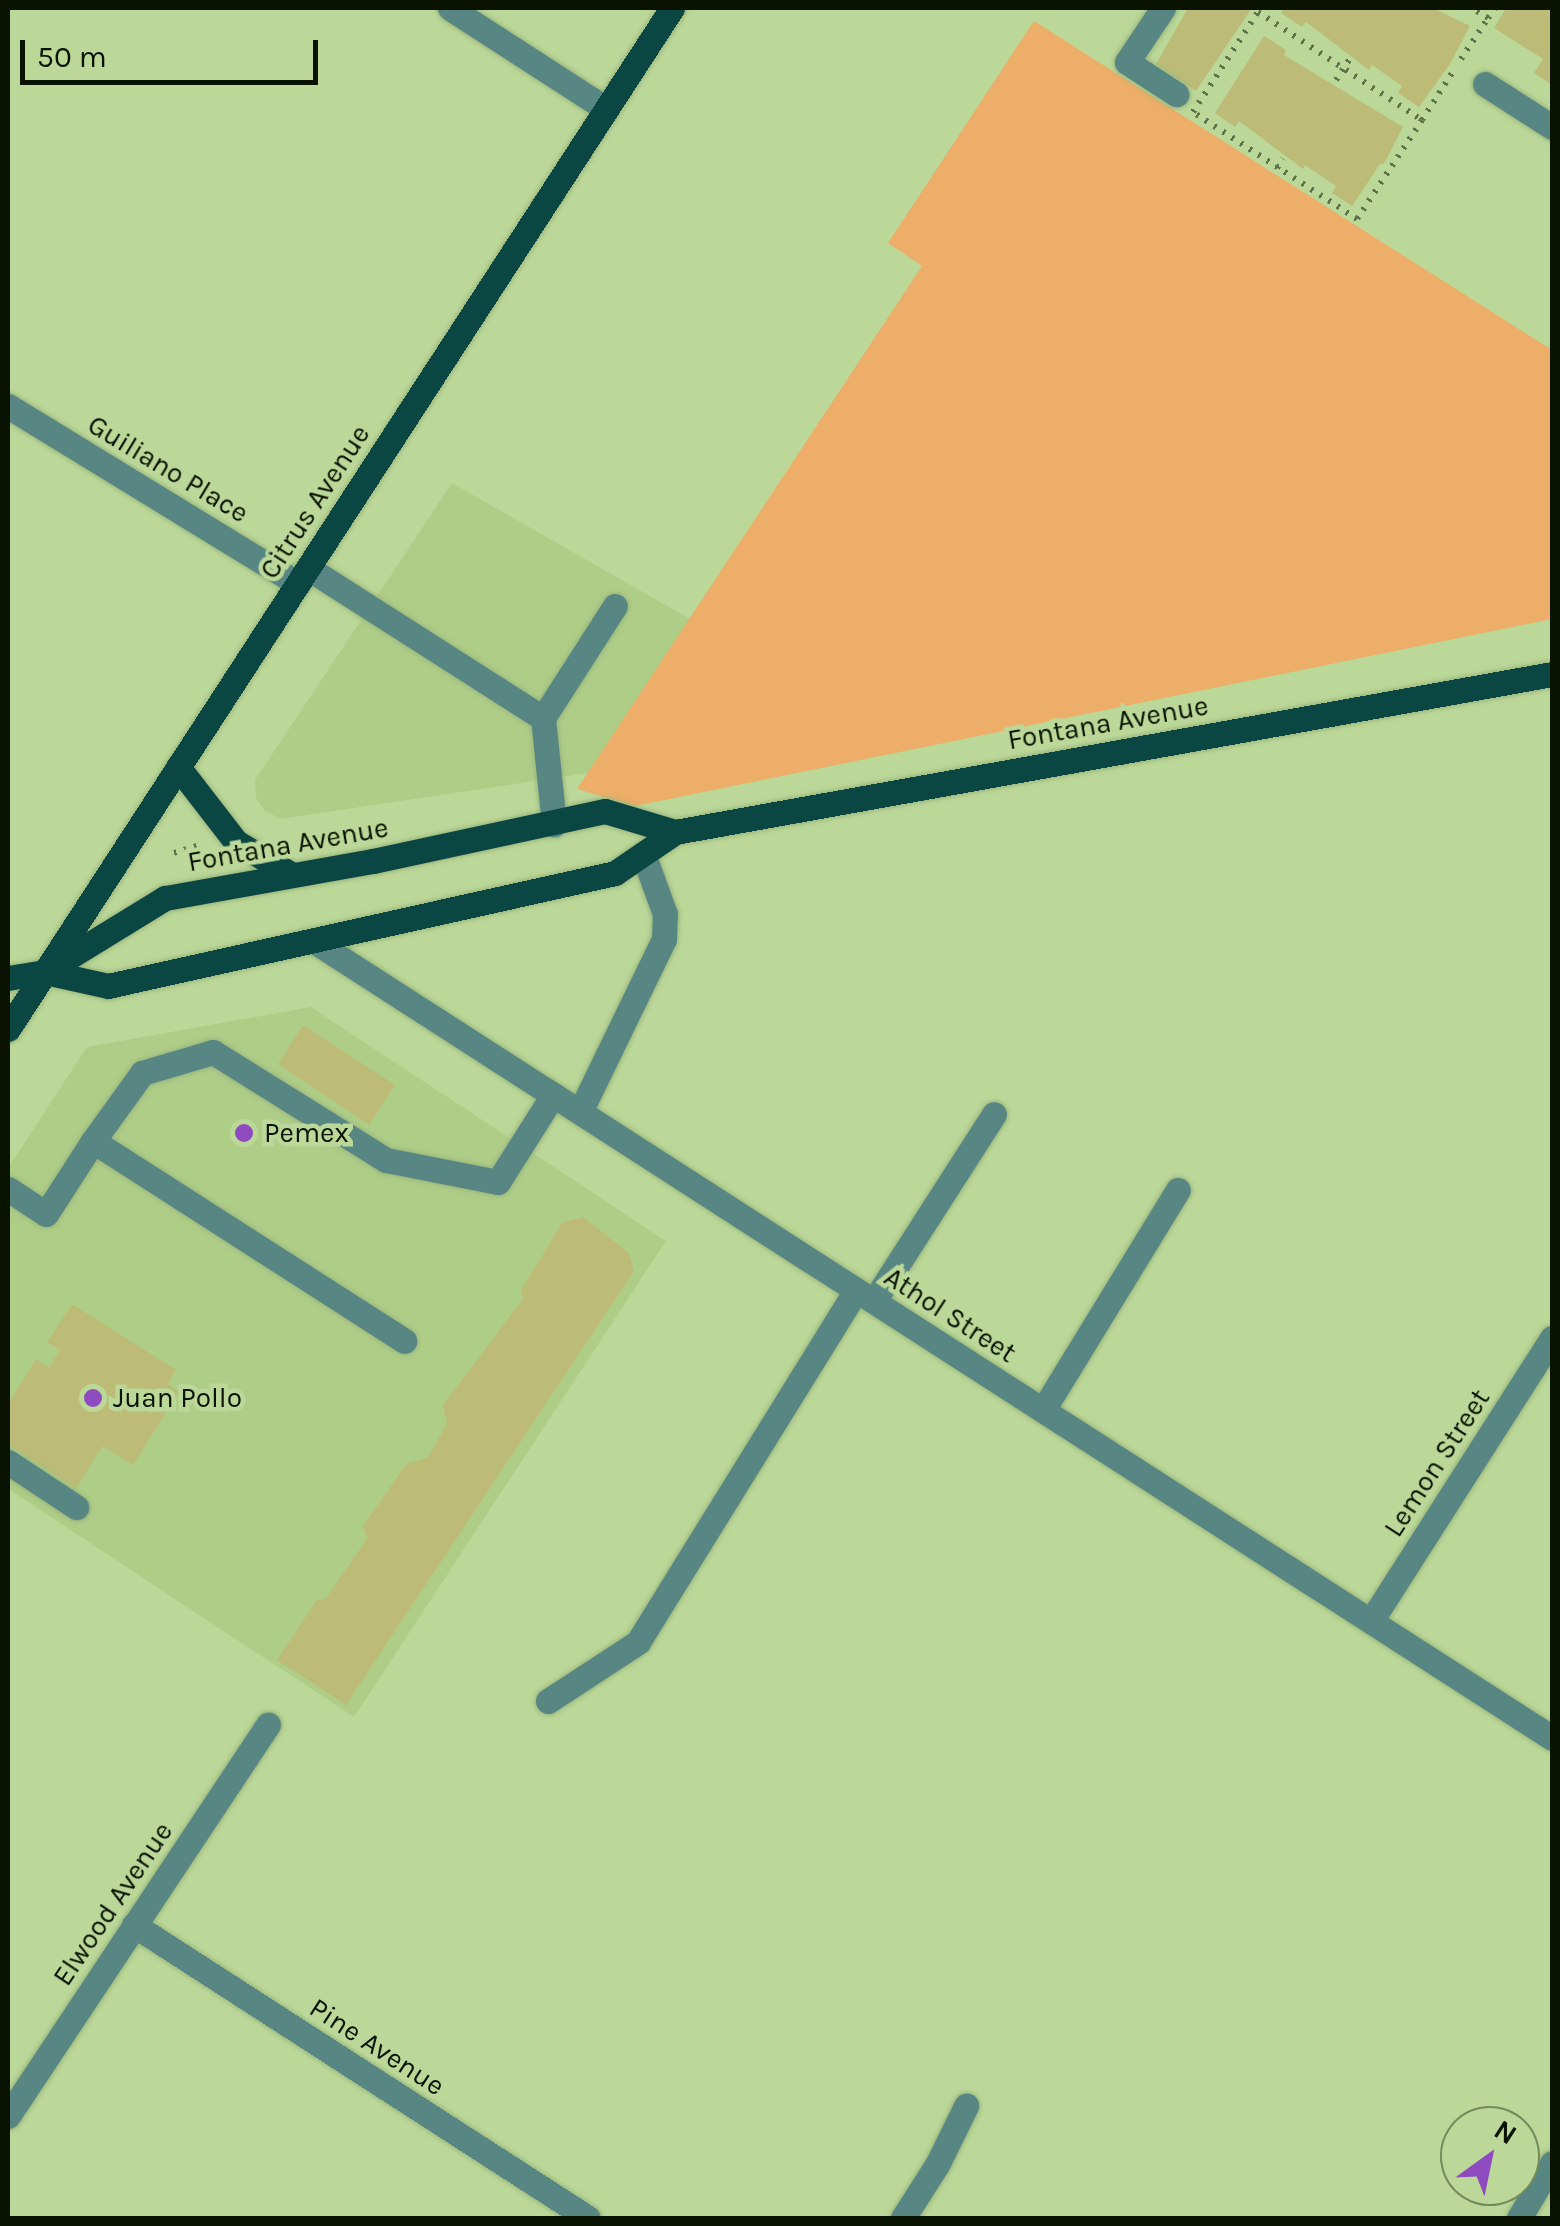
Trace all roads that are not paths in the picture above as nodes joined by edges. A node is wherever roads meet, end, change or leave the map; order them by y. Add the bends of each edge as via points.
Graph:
1 (450, 8) edge
2 (672, 8) edge
3 (1163, 8) edge
4 (1485, 84) dead end
5 (1176, 94) dead end
6 (606, 109) junction
7 (1552, 127) edge
8 (8, 406) edge
9 (303, 576) junction
10 (615, 606) dead end
11 (1552, 674) edge
12 (543, 718) junction
13 (178, 767) junction
14 (554, 824) junction
15 (675, 832) junction
16 (643, 854) junction
17 (292, 874) junction
18 (314, 941) junction
19 (44, 972) junction
20 (8, 978) edge
21 (8, 1030) edge
22 (553, 1095) junction
23 (580, 1112) junction
24 (994, 1114) dead end
25 (94, 1142) junction
26 (8, 1189) edge
27 (1178, 1190) dead end
28 (865, 1296) junction
29 (1552, 1338) edge
30 (404, 1341) dead end
31 (1043, 1410) junction
32 (8, 1462) edge
33 (76, 1507) dead end
34 (1371, 1621) junction
35 (548, 1701) dead end
36 (268, 1725) dead end
37 (1552, 1738) edge
38 (134, 1925) junction
39 (966, 2106) dead end
40 (8, 2116) edge
41 (1552, 2164) edge
42 (588, 2218) edge
43 (903, 2218) edge
44 (1518, 2218) edge

1 - 6 street
2 - 6 main road, Citrus Avenue
3 - 5 street via 1127,62
4 - 7 street
6 - 9 main road, Citrus Avenue
8 - 9 street, Guiliano Place
9 - 12 street, Guiliano Place
9 - 13 main road, Citrus Avenue
10 - 12 street
11 - 15 main road, Fontana Avenue
12 - 14 street
13 - 17 main road via 236,842
13 - 19 main road, Citrus Avenue
14 - 15 main road, Fontana Avenue via 605,811
14 - 17 main road, Fontana Avenue
15 - 16 main road, Fontana Avenue
16 - 18 main road, Fontana Avenue via 615,874
16 - 23 street via 665,914 664,939
17 - 19 main road, Fontana Avenue via 165,898
18 - 19 main road, Fontana Avenue via 108,986
18 - 22 street, Athol Street
19 - 20 main road, Fontana Avenue
19 - 21 main road, Citrus Avenue
22 - 23 street, Athol Street
22 - 25 street via 498,1182 386,1160 212,1052 142,1072
23 - 28 street, Athol Street
24 - 28 street
25 - 26 street via 46,1214
25 - 30 street
27 - 31 street
28 - 31 street, Athol Street
28 - 35 street via 638,1642
29 - 34 street, Lemon Street
31 - 34 street, Athol Street
32 - 33 street
34 - 37 street, Athol Street
36 - 38 street, Elwood Avenue
38 - 40 street, Elwood Avenue
38 - 42 street, Pine Avenue
39 - 43 street
41 - 44 street

